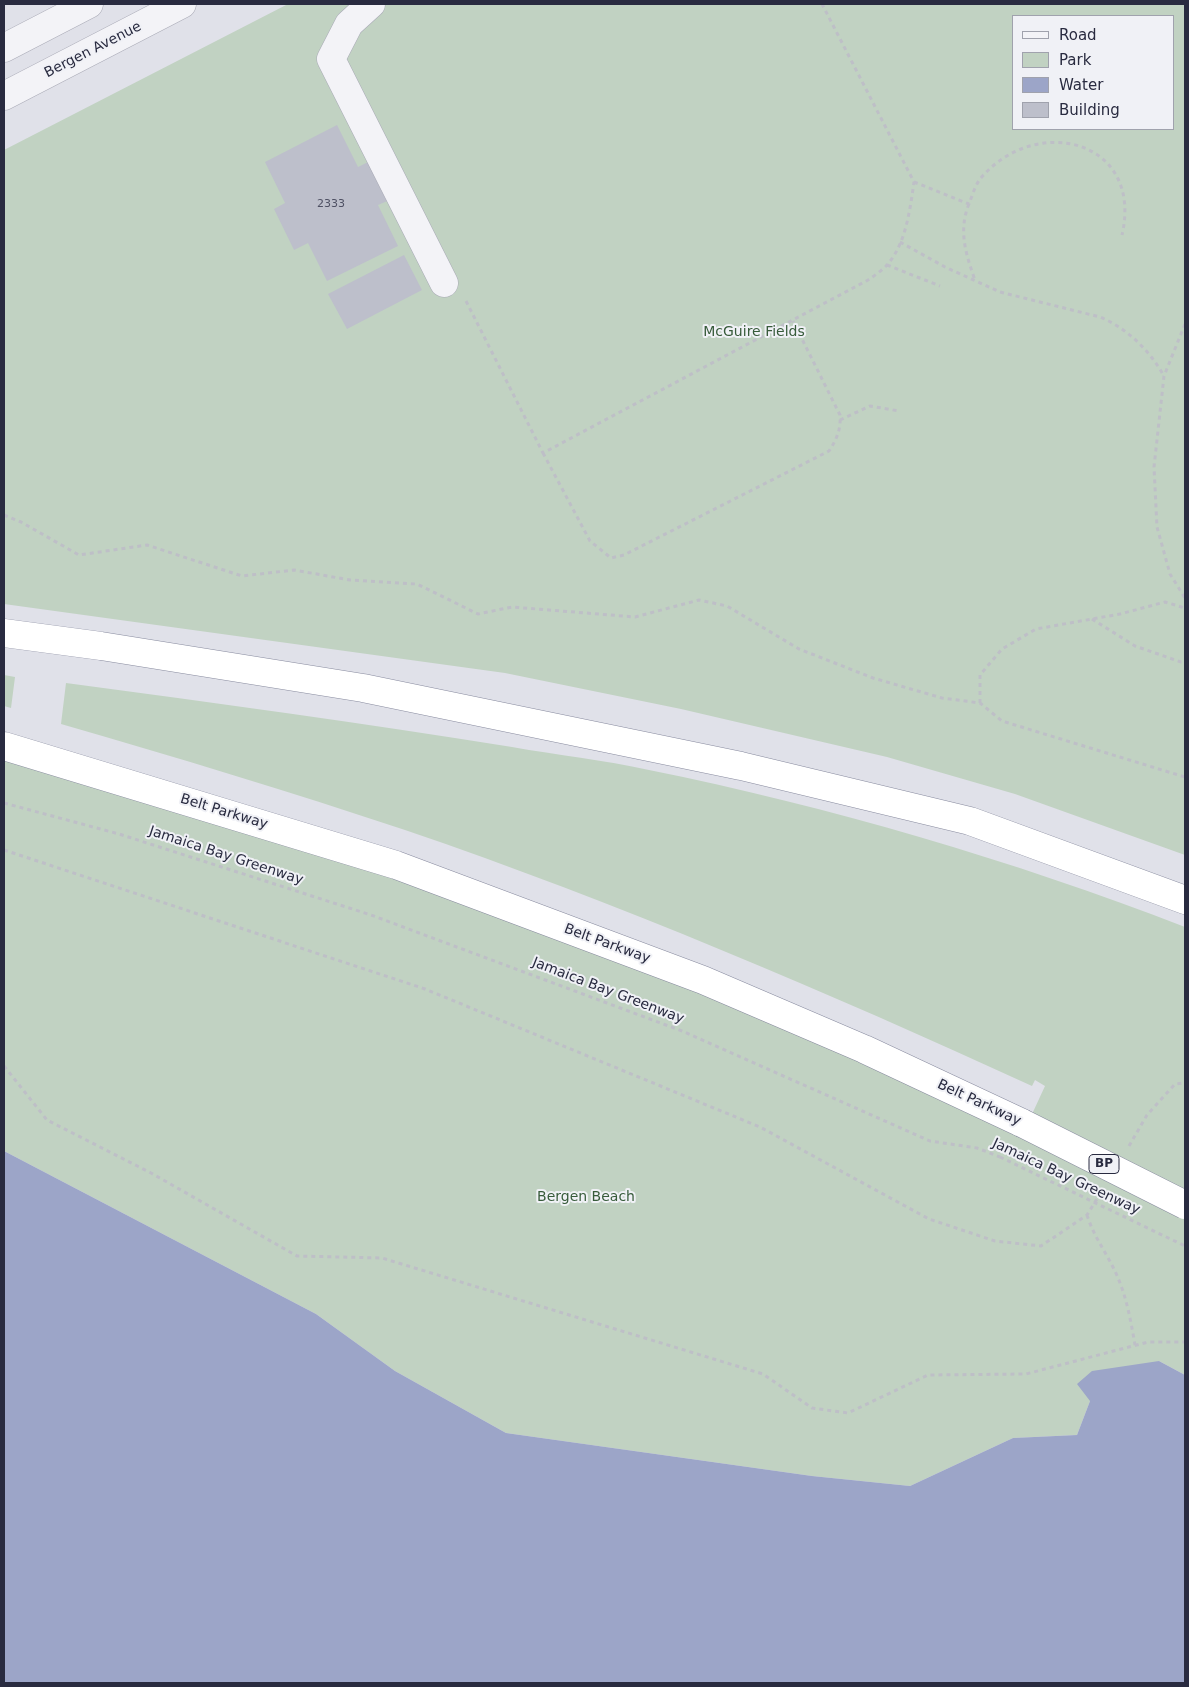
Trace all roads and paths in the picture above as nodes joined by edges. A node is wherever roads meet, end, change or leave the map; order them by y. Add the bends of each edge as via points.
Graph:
1 (89, 4) edge
2 (182, 4) edge
3 (371, 4) edge
4 (822, 4) edge
5 (4, 48) edge
6 (4, 96) edge
7 (914, 182) junction
8 (969, 204) junction
9 (1122, 235) dead end
10 (900, 242) junction
11 (886, 265) junction
12 (975, 281) junction
13 (444, 283) joint
14 (940, 286) dead end
15 (793, 321) junction
16 (1185, 324) edge
17 (1164, 376) junction
18 (899, 411) dead end
19 (840, 420) junction
20 (543, 453) junction
21 (4, 515) edge
22 (1185, 598) edge
23 (1185, 608) edge
24 (1092, 619) junction
25 (4, 633) edge
26 (1185, 662) edge
27 (980, 703) junction
28 (4, 746) edge
29 (1185, 777) edge
30 (4, 803) edge
31 (4, 850) edge
32 (1185, 900) edge
33 (4, 1066) edge
34 (1185, 1083) edge
35 (1127, 1148) dead end
36 (1102, 1190) dead end
37 (1185, 1205) edge
38 (1087, 1215) junction
39 (1185, 1246) edge
40 (1185, 1342) edge
41 (1135, 1345) junction

1 - 5 street
2 - 6 street, Bergen Avenue
3 - 13 street via 349,24 331,59
4 - 7 path
7 - 8 path
7 - 10 path
8 - 9 path via 978,181 1000,159 1035,143 1062,142 1089,148 1113,169 1124,196 1126,216
8 - 12 path via 964,216 964,240
10 - 11 path
10 - 12 path
11 - 14 path
11 - 15 path via 868,280
12 - 17 path via 1000,292 1115,323 1154,358
13 - 20 path via 458,285
15 - 19 path
15 - 20 path
16 - 17 path
17 - 22 path via 1154,467 1158,527 1170,574
18 - 19 path via 870,406
19 - 20 path via 836,441 829,452 611,558 590,542
21 - 27 path via 79,555 147,545 242,576 294,570 350,580 417,584 478,614 512,607 635,617 699,600 727,606 799,649 873,678 942,698
23 - 24 path via 1165,602
24 - 26 path via 1134,646
24 - 27 path via 1036,629 1002,649 980,675
25 - 32 highway via 363,688 741,766 970,821
27 - 29 path via 1002,721
28 - 37 highway, Belt Parkway / BP, bridge via 396,865 703,980 1022,1123
30 - 39 path, Jamaica Bay Greenway, bridge via 119,834 371,915 682,1031 930,1142 977,1148 1000,1157
31 - 38 path via 425,989 760,1127 929,1220 995,1241 1041,1246
33 - 41 path via 47,1120 151,1172 297,1256 382,1258 762,1374 812,1408 848,1413 928,1374 1026,1374
34 - 35 path via 1175,1084 1147,1115
36 - 38 path
38 - 41 path via 1093,1233 1118,1277
40 - 41 path

